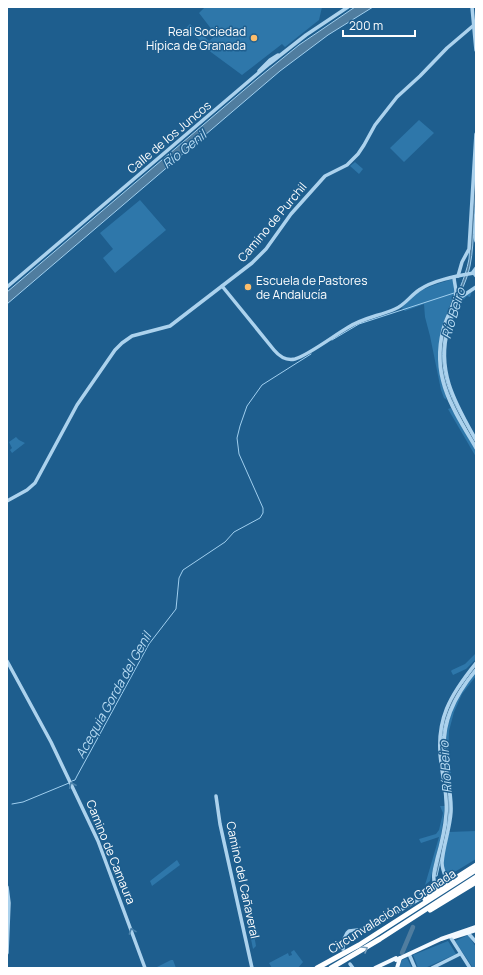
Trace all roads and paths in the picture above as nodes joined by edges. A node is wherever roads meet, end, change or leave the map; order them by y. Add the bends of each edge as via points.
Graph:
1 (348, 7) edge
2 (472, 7) edge
3 (474, 25) junction
4 (476, 50) edge
5 (476, 134) edge
6 (476, 215) edge
7 (476, 241) edge
8 (476, 268) edge
9 (475, 275) edge
10 (456, 276) junction
11 (222, 286) junction
12 (476, 287) edge
13 (7, 288) edge
14 (476, 440) edge
15 (476, 448) edge
16 (7, 501) edge
17 (7, 661) edge
18 (476, 663) edge
19 (476, 670) edge
20 (216, 796) dead end
21 (476, 865) edge
22 (476, 870) edge
23 (476, 877) edge
24 (476, 882) edge
25 (435, 886) junction
26 (7, 887) edge
27 (410, 913) junction
28 (416, 916) junction
29 (473, 931) edge
30 (459, 933) junction
31 (451, 938) junction
32 (476, 942) edge
33 (434, 943) junction
34 (343, 949) dead end
35 (7, 953) edge
36 (409, 954) junction
37 (460, 954) junction
38 (397, 960) junction
39 (350, 964) dead end
40 (145, 968) edge
41 (252, 968) edge
42 (317, 968) edge
43 (331, 968) edge
44 (353, 968) edge
45 (375, 968) edge
46 (397, 968) edge
47 (415, 968) edge
48 (432, 968) edge
49 (470, 968) edge

1 - 13 street, Calle de los Juncos via 270,60 256,75
2 - 3 street
3 - 4 street
3 - 11 street, Camino de Purchil via 397,97 375,125 353,160 325,176 291,214 259,256
5 - 10 street via 469,249
6 - 7 street
8 - 9 street
9 - 10 street
10 - 11 street via 419,289 402,305 356,322 302,356 290,360 279,356
10 - 15 street via 456,292 443,329 440,364 447,396
11 - 16 street, Camino de Purchil via 170,326 127,338 115,350 77,405 35,483
12 - 14 street via 458,300 447,330 444,352 451,394
40 -> 17 street, Camino de Camaura via 98,841 52,742
18 - 25 street via 450,699 441,728 439,747 446,813 434,869
19 - 25 street via 455,699 446,728 444,747 450,820 442,863 446,878
20 - 41 street, Camino del Cañaveral
21 - 27 highway via 445,885
22 - 27 highway, Circunvalación de Granada
23 - 28 highway, Circunvalación de Granada
24 - 28 highway
25 - 34 street via 423,896 367,929 349,931 344,939
26 - 35 street
27 - 42 highway, Circunvalación de Granada
43 -> 28 highway, Circunvalación de Granada
29 - 30 main road
29 - 30 main road
29 - 31 main road
29 - 32 street
30 - 31 main road
30 - 33 main road
31 - 33 main road
31 - 37 street
33 - 36 main road
36 - 38 main road
36 - 47 street
37 - 48 street
37 - 49 street
38 - 45 main road
38 - 46 main road
39 - 44 street

